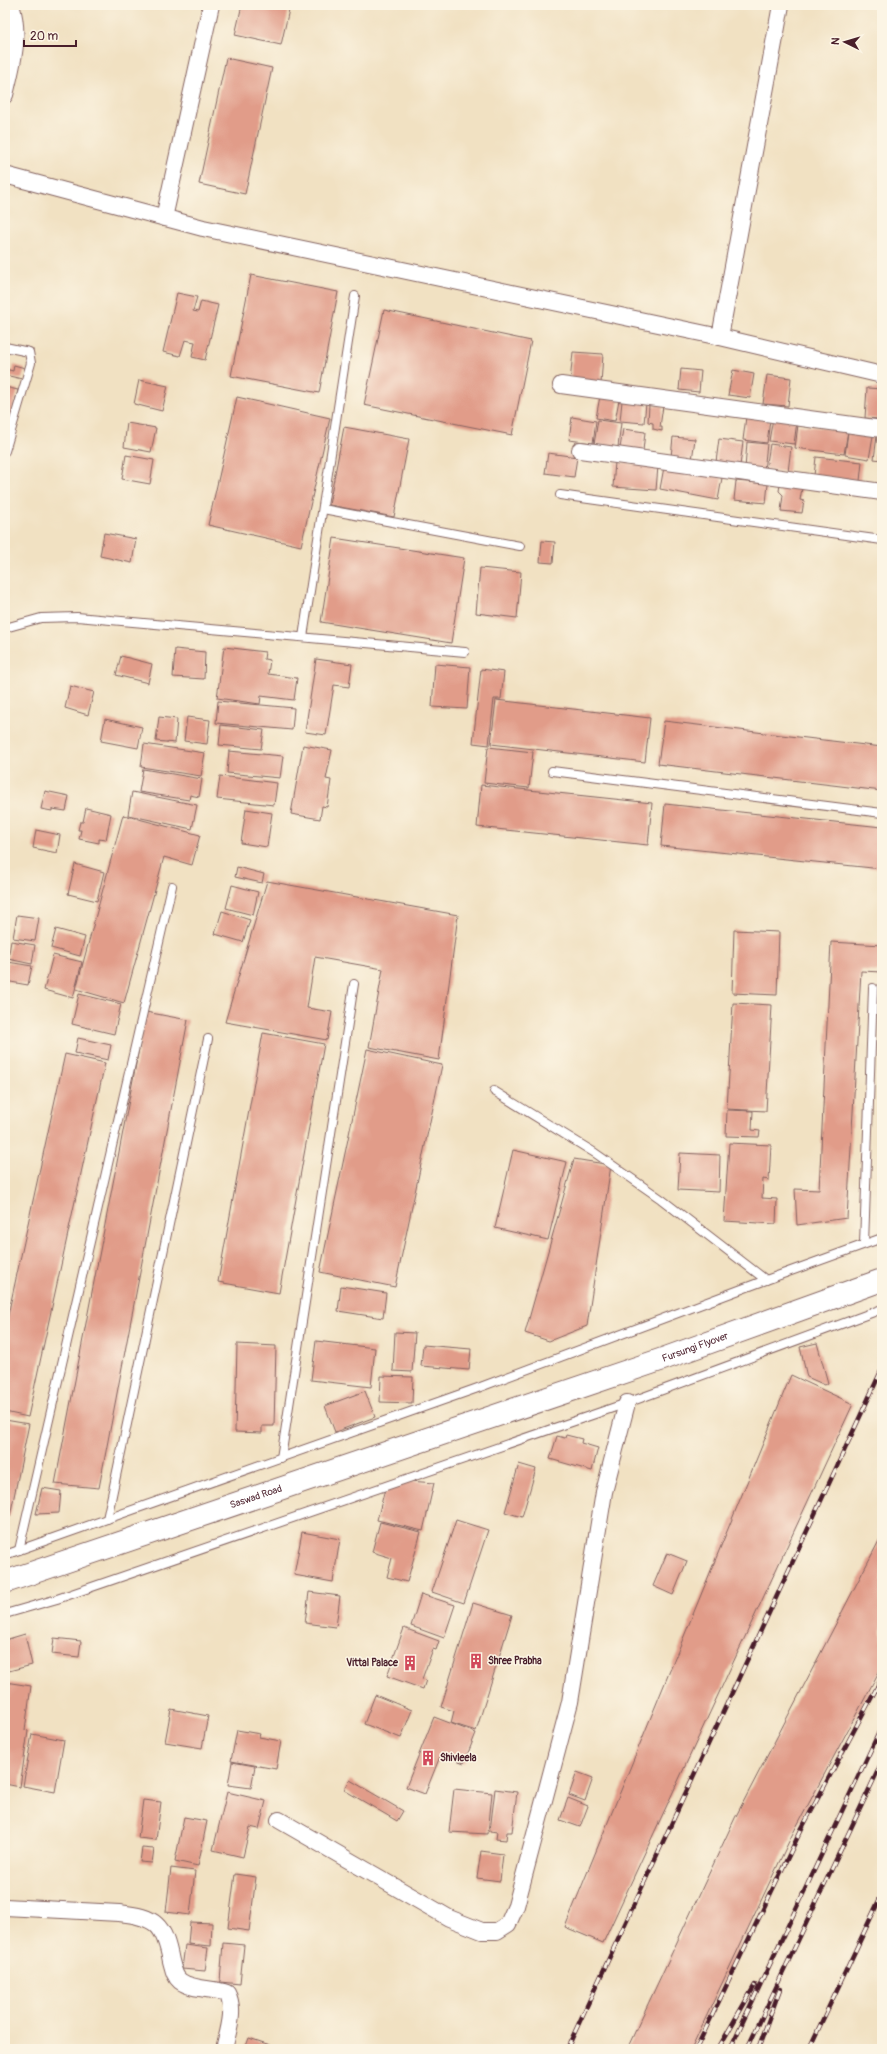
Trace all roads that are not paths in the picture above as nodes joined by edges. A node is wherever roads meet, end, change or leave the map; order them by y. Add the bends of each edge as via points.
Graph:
1 (12, 5) edge
2 (211, 5) edge
3 (781, 5) edge
4 (5, 95) edge
5 (5, 175) edge
6 (164, 218) junction
7 (355, 296) dead end
8 (720, 337) junction
9 (5, 346) edge
10 (882, 375) edge
11 (560, 385) dead end
12 (882, 429) edge
13 (580, 450) dead end
14 (5, 451) edge
15 (882, 492) edge
16 (560, 495) dead end
17 (323, 509) junction
18 (882, 540) edge
19 (520, 546) dead end
20 (5, 628) edge
21 (303, 637) junction
22 (465, 652) dead end
23 (552, 771) dead end
24 (882, 814) edge
25 (172, 886) dead end
26 (354, 984) dead end
27 (874, 988) dead end
28 (208, 1039) dead end
29 (494, 1091) dead end
30 (882, 1238) edge
31 (864, 1244) junction
32 (766, 1280) junction
33 (882, 1280) edge
34 (882, 1309) edge
35 (627, 1403) junction
36 (507, 1412) joint
37 (281, 1458) junction
38 (107, 1519) junction
39 (19, 1550) junction
40 (5, 1555) edge
41 (5, 1582) edge
42 (5, 1614) edge
43 (279, 1820) dead end
44 (5, 1907) edge
45 (224, 2049) edge

1 - 4 street via 16,48
2 - 6 street
3 - 8 street
5 - 6 street
6 - 8 street
7 - 17 lane
8 - 10 street
9 - 14 lane via 29,352 31,363
11 - 12 street
13 - 15 street
16 - 18 lane
17 - 19 lane
17 - 21 lane
20 - 21 lane via 41,618 72,617
21 - 22 lane
23 - 24 lane
25 - 39 lane
26 - 37 lane
27 - 31 lane
28 - 38 lane
29 - 32 lane via 635,1180
30 - 31 lane
31 - 32 lane
32 - 37 lane via 475,1389
33 - 36 highway, Fursungi Flyover
34 - 35 lane
35 - 42 lane via 57,1599
35 - 43 street via 604,1492 570,1702 516,1906 508,1924 497,1931 482,1930 449,1918
36 - 41 highway, Saswad Road
37 - 38 lane
38 - 39 lane
39 - 40 lane
44 - 45 street via 125,1914 149,1919 161,1929 178,1979 187,1986 216,1989 227,1993 232,2002 232,2011

